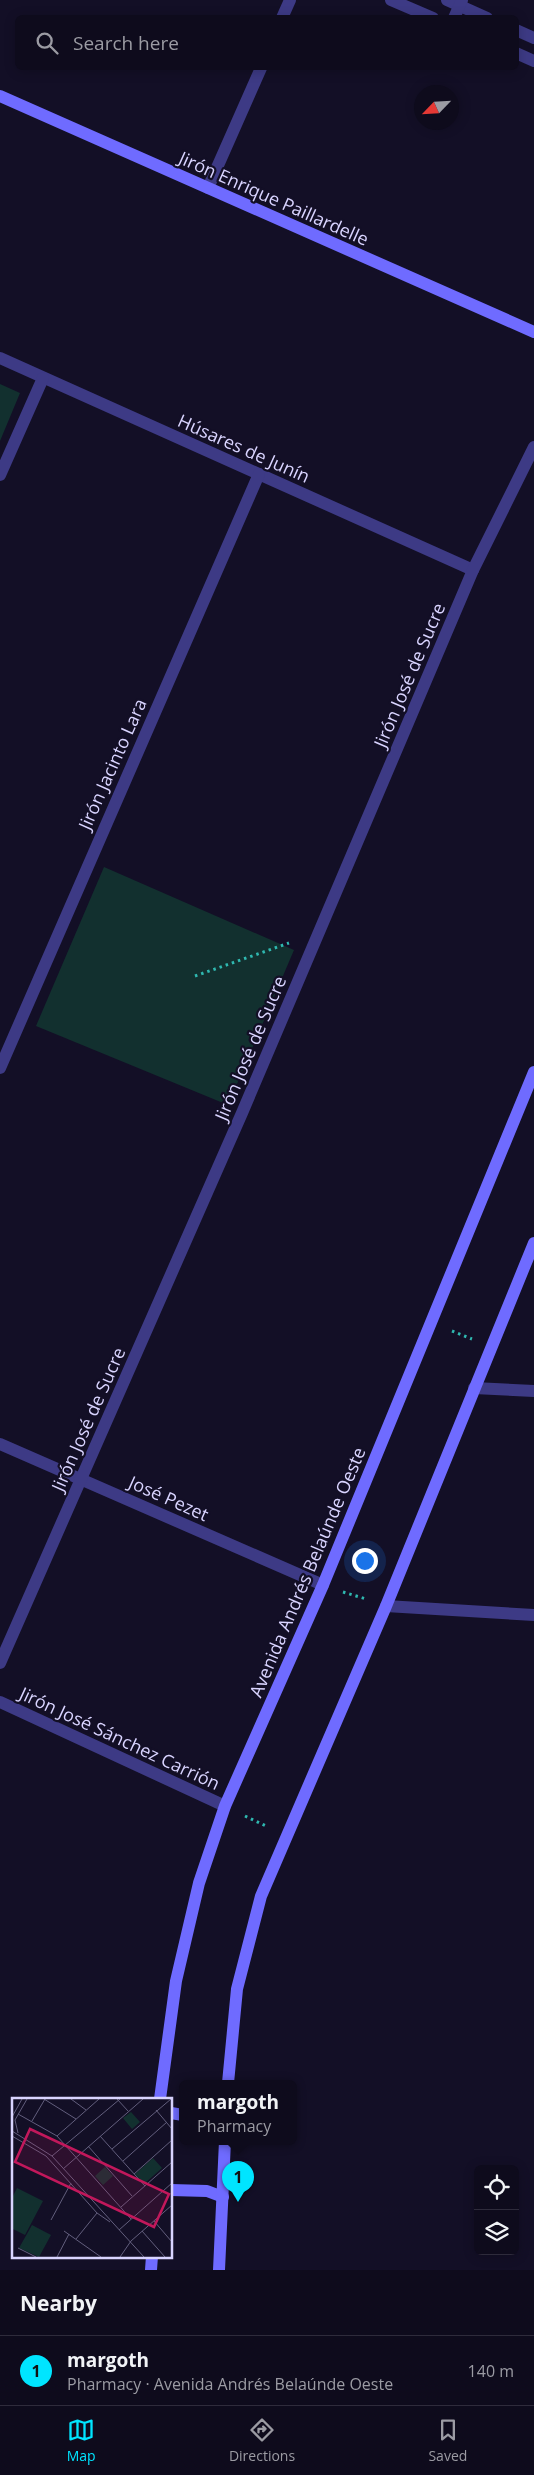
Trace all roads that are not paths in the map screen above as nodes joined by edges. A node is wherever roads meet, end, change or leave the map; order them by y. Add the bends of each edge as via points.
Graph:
1 (290, 0) edge
2 (391, 0) edge
3 (447, 0) edge
4 (459, 8) edge
5 (283, 15) edge
6 (425, 15) edge
7 (479, 15) edge
8 (519, 31) edge
9 (534, 38) edge
10 (519, 55) edge
11 (534, 61) edge
12 (260, 70) edge
13 (0, 96) edge
14 (208, 188) junction
15 (534, 332) edge
16 (0, 358) edge
17 (43, 378) junction
18 (534, 447) edge
19 (259, 474) junction
20 (0, 475) edge
21 (473, 570) junction
22 (0, 1068) edge
23 (534, 1072) edge
24 (534, 1243) edge
25 (474, 1388) junction
26 (534, 1391) edge
27 (0, 1444) edge
28 (81, 1479) junction
29 (323, 1585) junction
30 (386, 1606) junction
31 (534, 1615) edge
32 (0, 1663) edge
33 (0, 1702) edge
34 (225, 1806) junction
35 (228, 2080) edge
36 (160, 2098) edge
37 (225, 2145) edge
38 (172, 2190) edge
39 (223, 2197) junction
40 (219, 2270) edge

1 - 5 street
2 - 6 street
3 - 4 street
4 - 7 street
8 - 9 street
10 - 11 street
12 - 14 street
13 - 14 street, Jirón Enrique Paillardelle
14 - 15 street, Jirón Enrique Paillardelle
16 - 17 street, Húsares de Junín
17 - 19 street, Húsares de Junín
17 - 20 street
18 - 21 street, Jirón José de Sucre
19 - 21 street, Húsares de Junín
19 - 22 street, Jirón Jacinto Lara
21 - 28 street, Jirón José de Sucre
23 - 29 street, Avenida Andrés Belaúnde Oeste
24 - 25 street
25 - 26 street
25 - 30 street
27 - 28 street, José Pezet
28 - 29 street, José Pezet
28 - 32 street, Jirón José de Sucre
29 - 34 street, Avenida Andrés Belaúnde Oeste
30 - 31 street
30 - 35 street via 260,1896 237,1989
33 - 34 street, Jirón José Sánchez Carrión
34 - 36 street, Avenida Andrés Belaúnde Oeste via 199,1883 176,1981
37 - 39 street
38 - 39 street via 207,2191
39 - 40 street

